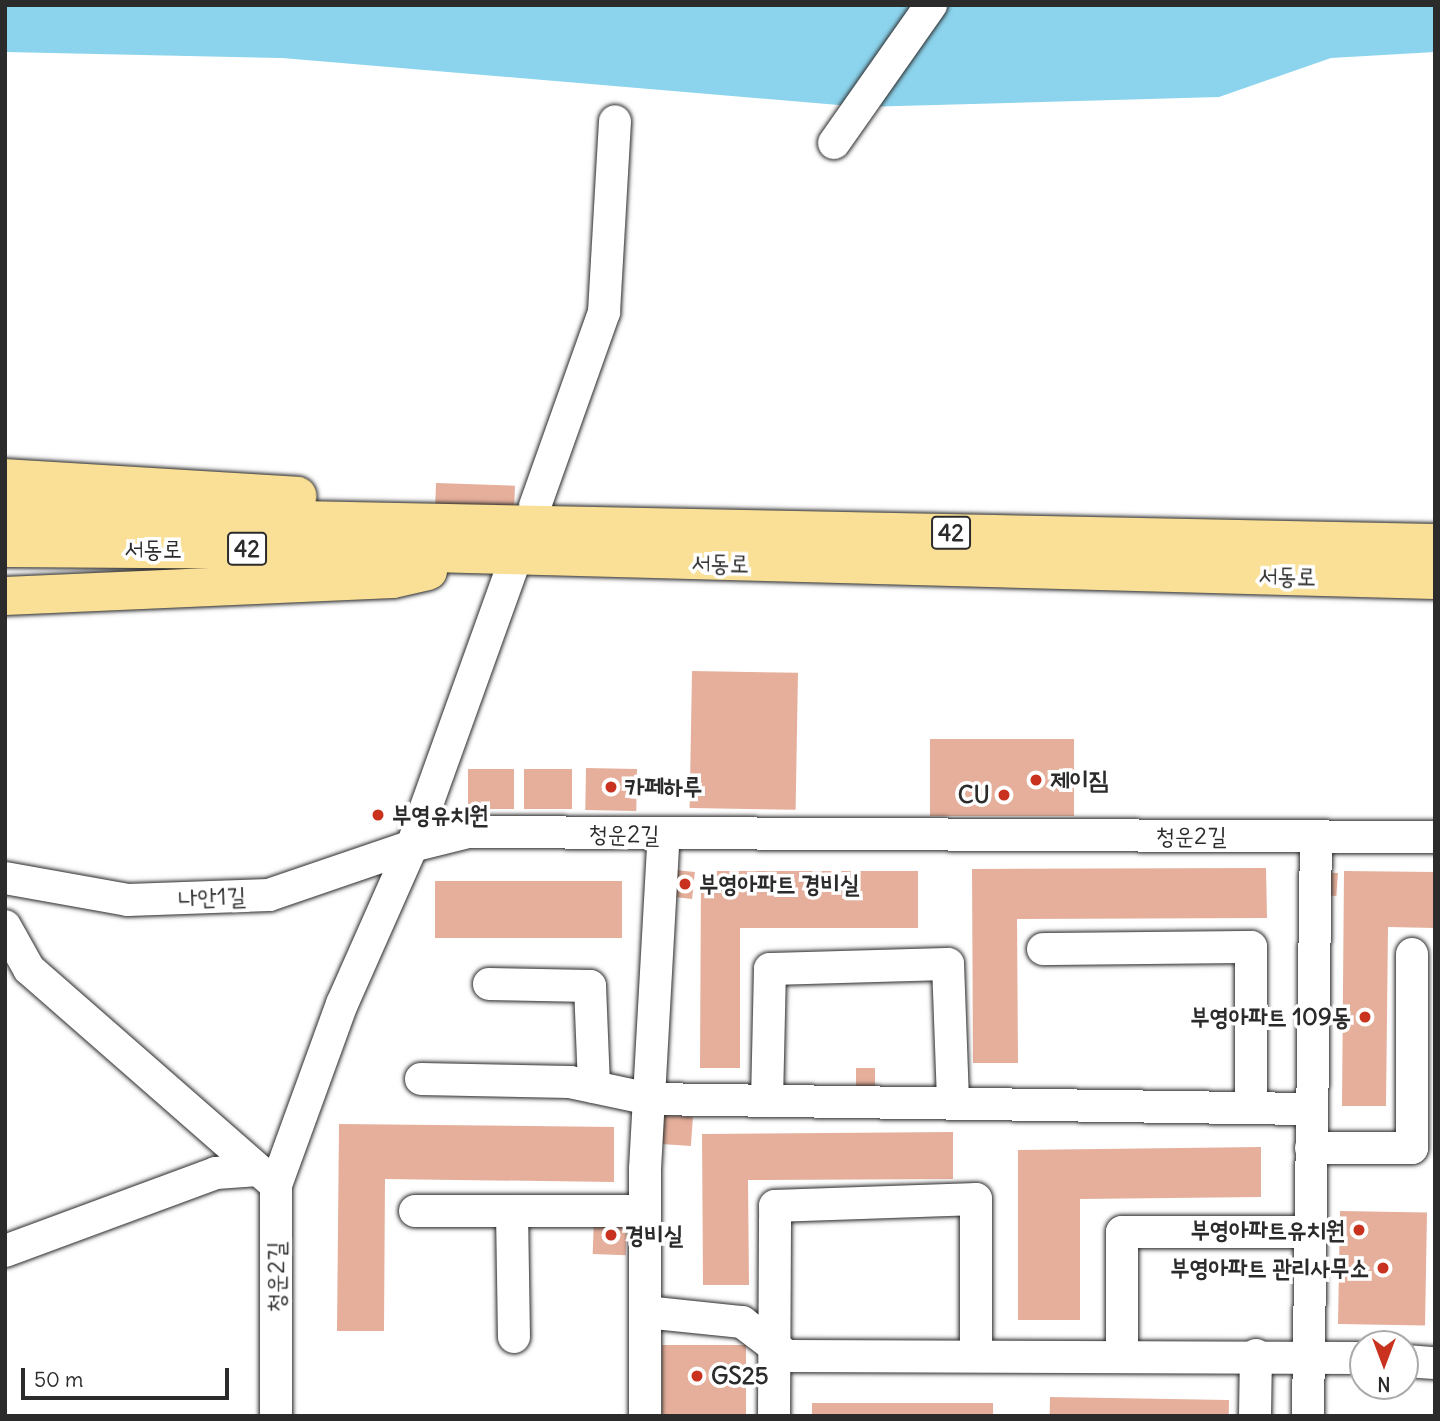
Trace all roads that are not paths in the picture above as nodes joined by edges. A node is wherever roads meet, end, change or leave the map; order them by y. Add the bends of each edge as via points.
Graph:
1 (931, 5) edge
2 (615, 121) dead end
3 (834, 143) dead end
4 (5, 478) edge
5 (534, 506) dead end
6 (5, 514) edge
7 (467, 523) junction
8 (1435, 543) edge
9 (5, 548) edge
10 (501, 561) junction
11 (1435, 580) edge
12 (5, 596) edge
13 (664, 834) junction
14 (1316, 836) junction
15 (1435, 837) edge
16 (412, 846) junction
17 (5, 878) edge
18 (5, 926) edge
19 (1043, 949) dead end
20 (1412, 954) dead end
21 (489, 984) dead end
22 (421, 1079) dead end
23 (594, 1087) junction
24 (649, 1099) junction
25 (767, 1101) junction
26 (953, 1104) junction
27 (1251, 1108) junction
28 (1311, 1109) junction
29 (1311, 1148) junction
30 (267, 1177) junction
31 (415, 1211) dead end
32 (512, 1211) junction
33 (645, 1211) junction
34 (1309, 1231) junction
35 (5, 1251) edge
36 (645, 1312) junction
37 (514, 1337) dead end
38 (775, 1347) junction
39 (1256, 1355) junction
40 (1307, 1355) junction
41 (976, 1356) junction
42 (1122, 1356) junction
43 (1349, 1357) edge
44 (276, 1416) edge
45 (645, 1416) edge
46 (774, 1416) edge
47 (1255, 1416) edge
48 (1308, 1416) edge

1 - 3 street
2 - 5 street via 604,312
4 - 7 main road via 382,501
6 - 7 main road, 서동로 / 42
7 - 8 main road, 서동로 / 42
9 - 10 main road, 서동로 / 42
10 - 11 main road, 서동로 / 42
10 - 12 main road via 393,579
10 - 16 street
13 - 14 street, 청운2길
13 - 16 street, 청운2길 via 468,832
13 - 24 street
14 - 15 street, 청운2길
14 - 28 street
16 - 17 street, 나안1길 via 269,895 128,900
16 - 30 street, 청운2길
18 - 30 street via 29,969
19 - 27 street via 1251,947
20 - 29 street via 1412,1148
21 - 23 street via 590,986
22 - 23 street
23 - 24 street
24 - 25 street
24 - 33 street
25 - 26 street
25 - 26 street via 770,969 948,964
26 - 27 street
27 - 28 street
28 - 29 street
29 - 34 street
30 - 35 street via 216,1174
30 - 44 street, 청운2길
31 - 32 street
32 - 33 street
32 - 37 street
33 - 36 street
34 - 40 street
34 - 42 street via 1122,1231
36 - 38 street via 742,1322
36 - 45 street
38 - 41 street via 788,1356
38 - 41 street via 775,1206 976,1199
38 - 46 street
39 - 40 street
39 - 42 street
39 - 47 street
40 - 43 street
40 - 48 street
41 - 42 street

